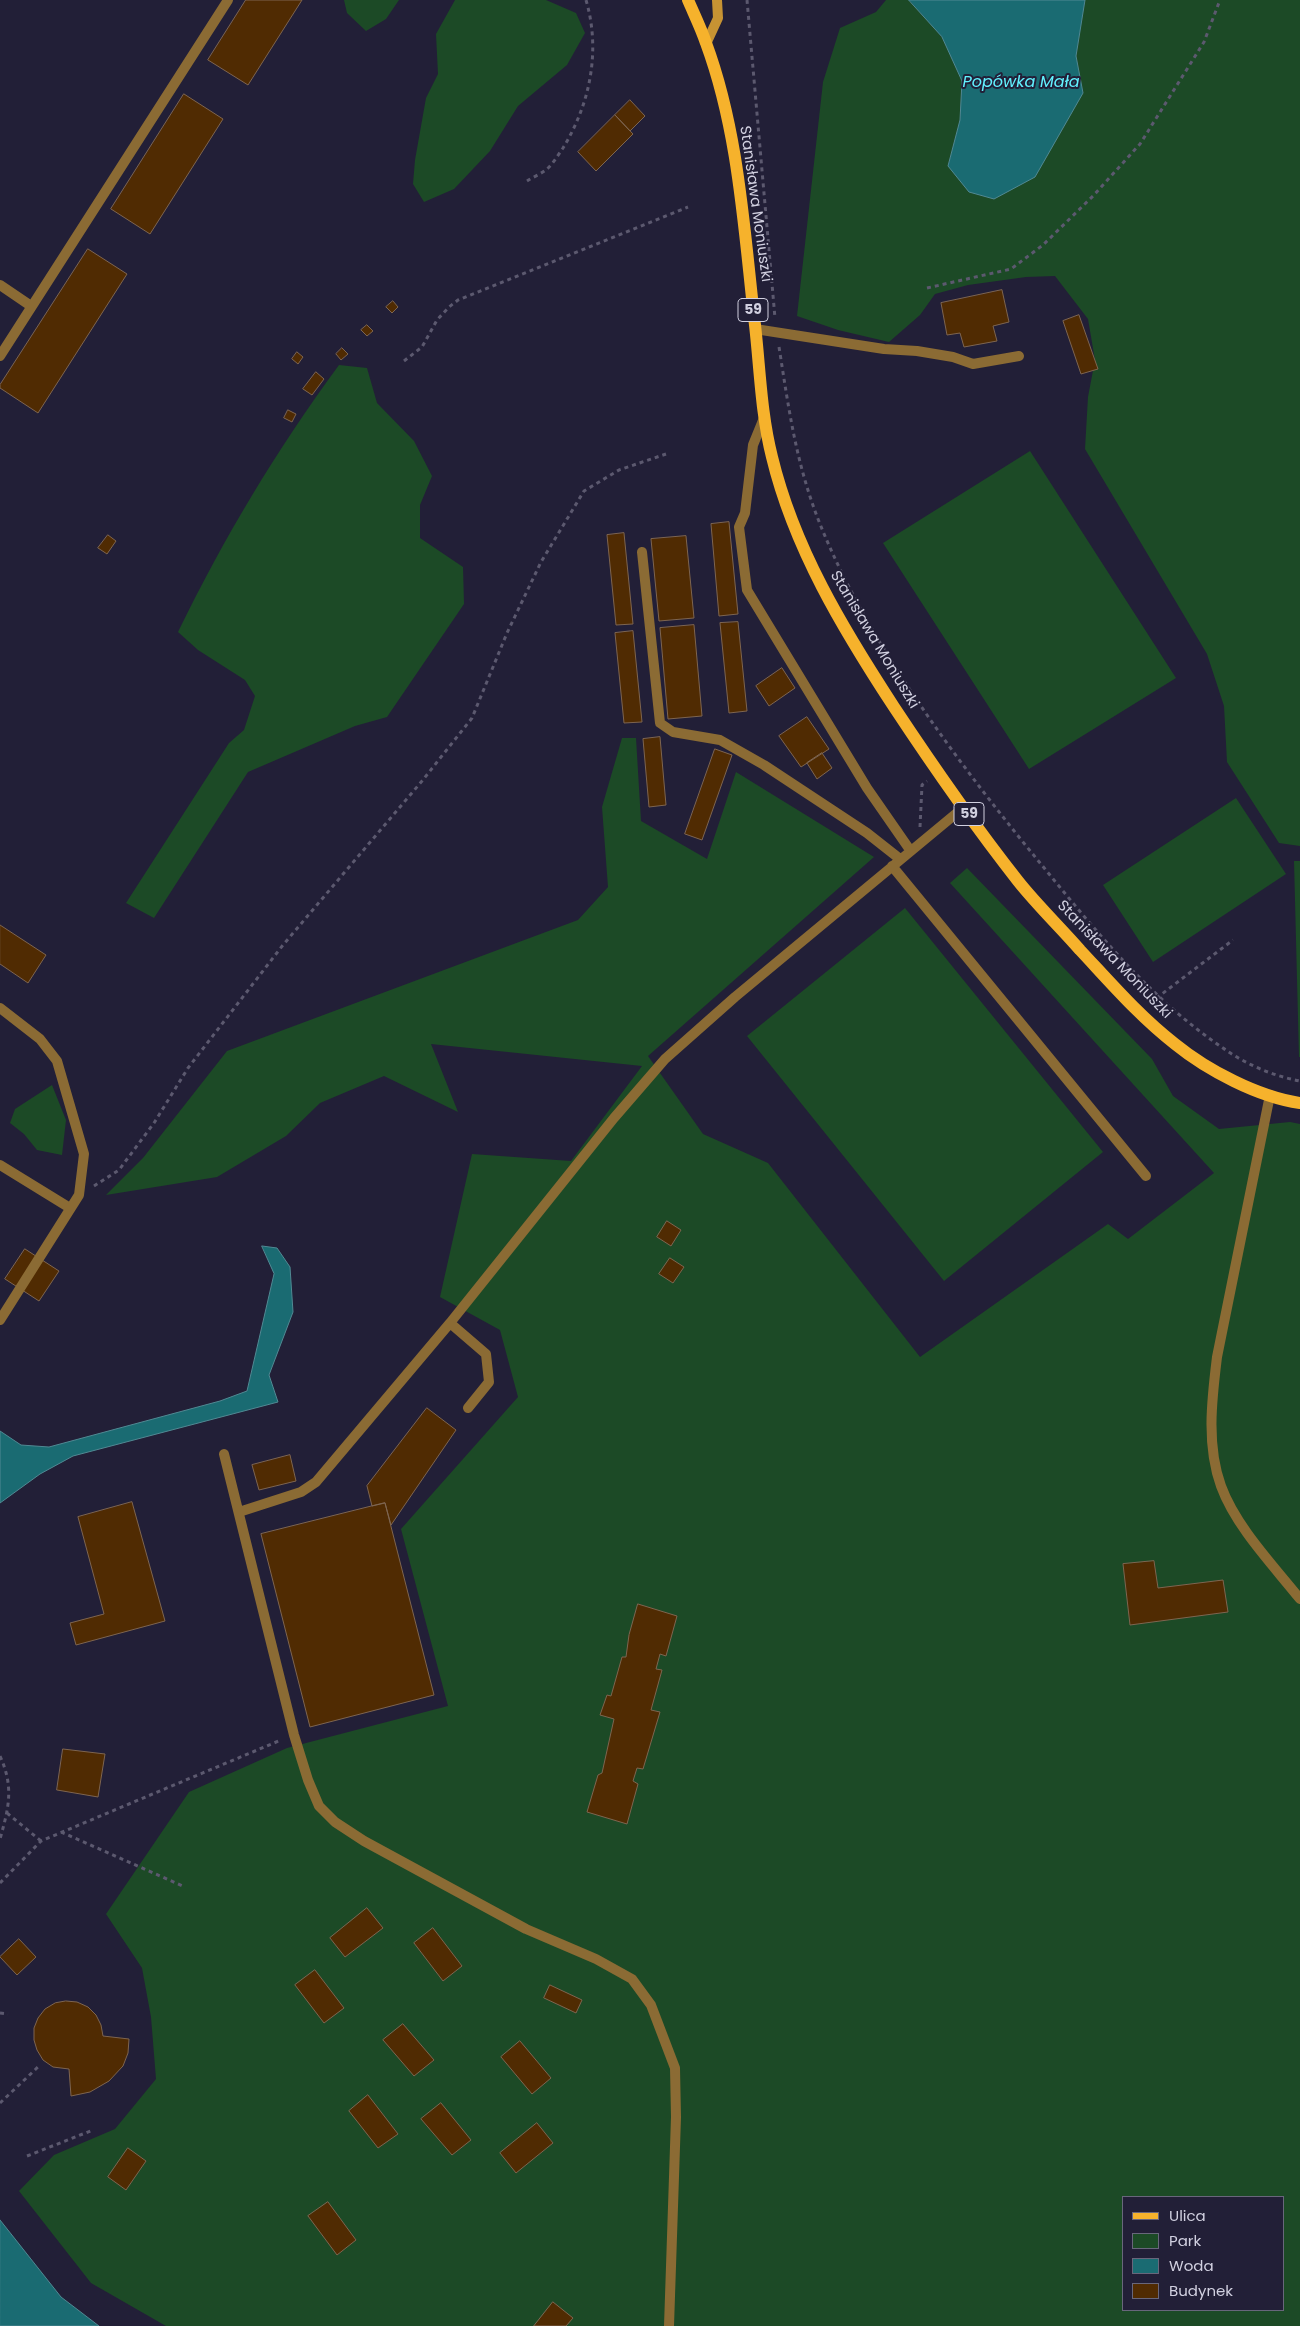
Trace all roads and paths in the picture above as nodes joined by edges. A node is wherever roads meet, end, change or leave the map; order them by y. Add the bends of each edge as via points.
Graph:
1 (228, 0) edge
2 (586, 0) edge
3 (688, 0) edge
4 (717, 0) edge
5 (747, 0) edge
6 (1220, 0) edge
7 (706, 44) junction
8 (526, 181) dead end
9 (688, 207) dead end
10 (0, 285) edge
11 (927, 288) dead end
12 (31, 306) junction
13 (755, 329) junction
14 (777, 333) junction
15 (0, 356) edge
16 (1019, 356) dead end
17 (404, 361) dead end
18 (764, 418) junction
19 (666, 454) dead end
20 (642, 552) dead end
21 (922, 785) dead end
22 (964, 807) junction
23 (904, 841) junction
24 (910, 850) junction
25 (896, 862) junction
26 (1233, 940) dead end
27 (1160, 996) junction
28 (0, 1008) edge
29 (1136, 1010) junction
30 (1300, 1081) edge
31 (1270, 1095) junction
32 (1300, 1103) edge
33 (0, 1165) edge
34 (1146, 1176) dead end
35 (79, 1195) junction
36 (70, 1208) junction
37 (0, 1320) edge
38 (450, 1324) junction
39 (468, 1408) dead end
40 (224, 1454) dead end
41 (239, 1512) junction
42 (1300, 1599) edge
43 (294, 1735) junction
44 (0, 1756) edge
45 (7, 1813) junction
46 (60, 1832) junction
47 (0, 1839) edge
48 (41, 1841) junction
49 (0, 1883) edge
50 (185, 1887) dead end
51 (0, 2013) edge
52 (8, 2014) dead end
53 (39, 2066) dead end
54 (0, 2103) edge
55 (93, 2130) dead end
56 (27, 2156) dead end
57 (669, 2326) edge

1 - 12 lane
2 - 8 path via 591,19 592,72 575,128 548,169
3 - 7 main road, 59
4 - 7 street via 718,18
5 - 14 path
6 - 11 path via 1204,42 1140,144 1093,196 1043,245 1011,269
7 - 13 main road, Stanisława Moniuszki / 59 via 734,154
9 - 17 path via 458,300 437,320 422,346
10 - 12 lane
12 - 15 lane
13 - 14 lane
13 - 18 main road, Stanisława Moniuszki / 59
14 - 16 lane via 917,351 973,364
14 - 27 path via 794,444 805,483 830,545 874,629 951,748 994,806 1108,944
18 - 22 main road, Stanisława Moniuszki / 59 via 789,512 825,595 874,675
18 - 23 lane via 753,445 745,513 739,527 747,590
19 - 35 path via 619,470 584,491 540,562 472,718 283,945 188,1068 154,1123 119,1170
20 - 25 lane via 660,723 674,732 720,740 764,765 867,833
21 - 23 path via 920,828
22 - 24 lane
22 - 29 main road, Stanisława Moniuszki / 59 via 1019,882
23 - 24 lane
24 - 25 lane
25 - 34 lane
25 - 38 lane via 665,1059
26 - 27 path
27 - 29 path
27 - 30 path via 1198,1031 1225,1050 1272,1074
28 - 35 lane via 40,1039 57,1060 84,1154
29 - 31 main road, Stanisława Moniuszki / 59 via 1176,1045 1221,1074
31 - 32 main road, Stanisława Moniuszki / 59
31 - 42 lane via 1217,1357 1212,1435 1221,1486 1253,1541
33 - 36 lane
35 - 36 lane
36 - 37 lane
38 - 39 lane via 486,1354 488,1382
38 - 41 lane via 316,1482 301,1492
40 - 41 lane
41 - 43 lane
43 - 46 path
43 - 57 lane via 319,1806 335,1822 364,1841 526,1928 632,1979 650,2005 675,2068
44 - 45 path via 10,1787
45 - 47 path
45 - 48 path
46 - 48 path
46 - 50 path
48 - 49 path
51 - 52 path
53 - 54 path
55 - 56 path

